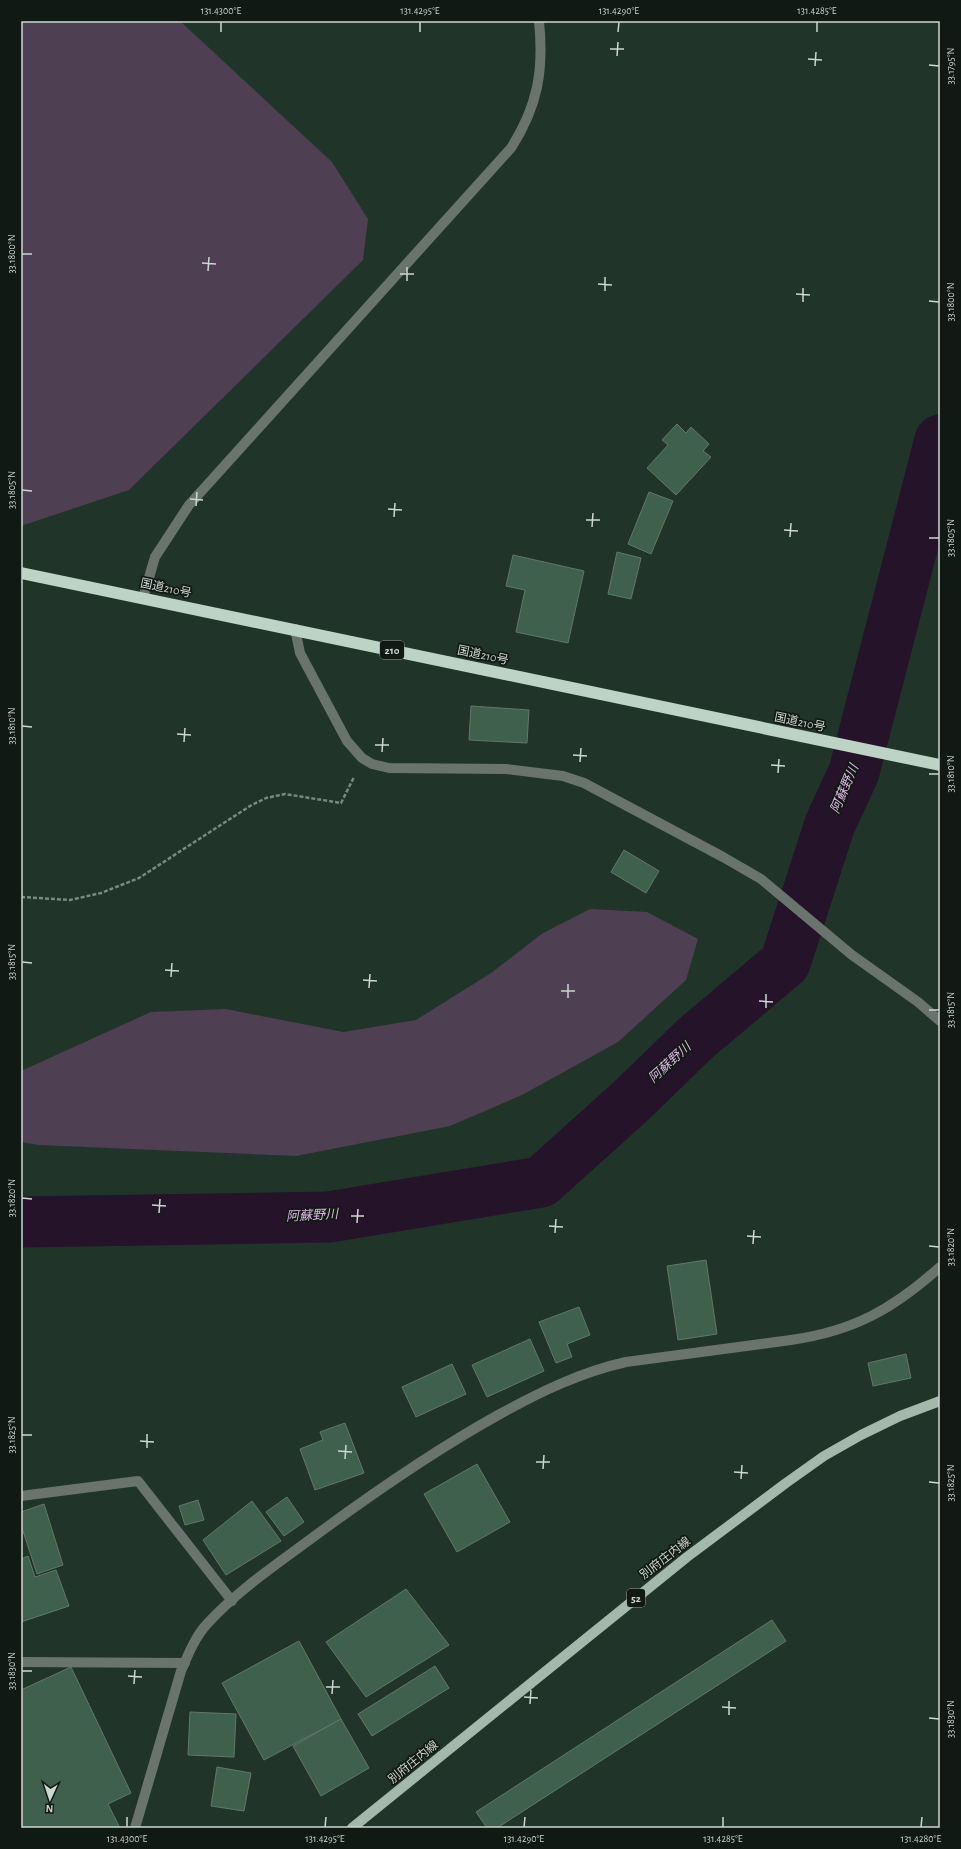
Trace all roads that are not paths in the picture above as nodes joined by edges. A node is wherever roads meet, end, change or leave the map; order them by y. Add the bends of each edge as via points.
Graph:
1 (539, 21) edge
2 (21, 573) edge
3 (143, 598) junction
4 (295, 630) junction
5 (940, 765) edge
6 (940, 1021) edge
7 (940, 1267) edge
8 (940, 1401) edge
9 (21, 1496) edge
10 (232, 1601) junction
11 (21, 1662) edge
12 (185, 1663) junction
13 (135, 1828) edge
14 (352, 1828) edge

1 - 3 street via 539,67 535,98 528,120 511,148 189,505 155,557
2 - 3 highway, 国道210号 / 210
3 - 4 highway, 国道210号 / 210
4 - 5 highway, 国道210号 / 210
4 - 6 street via 300,653 347,741 362,758 372,764 388,768 506,770 563,776 584,784 761,879 852,955
7 - 10 street via 890,1306 841,1330 811,1338 620,1364 543,1391 460,1437 404,1472 304,1544
8 - 14 main road, 別府庄内線 / 52 via 900,1416 861,1435 824,1456 786,1483 687,1557
9 - 10 street via 138,1481
10 - 12 street via 207,1624
11 - 12 street
12 - 13 street

